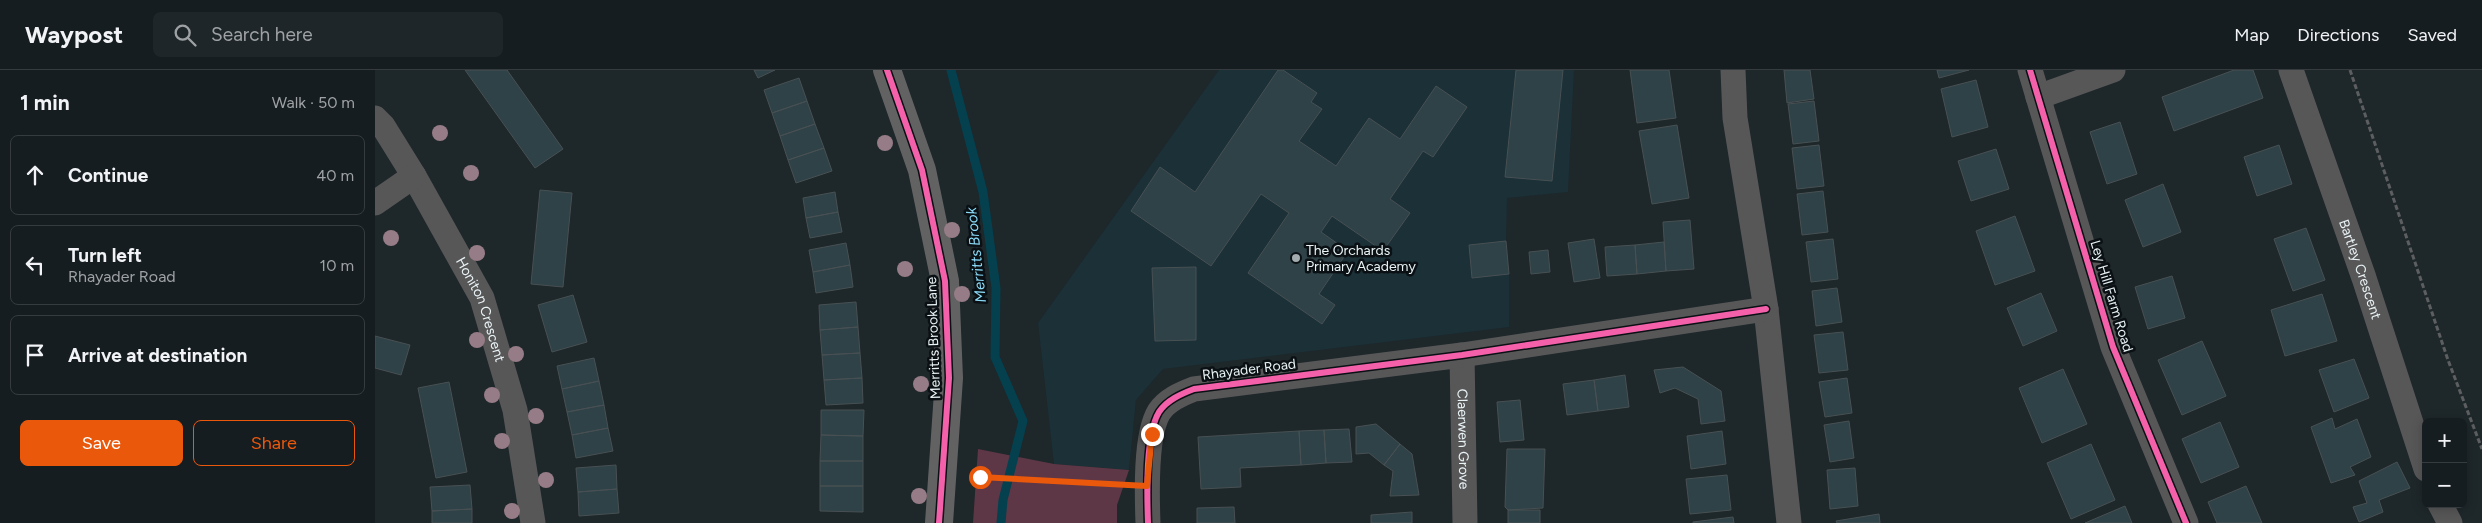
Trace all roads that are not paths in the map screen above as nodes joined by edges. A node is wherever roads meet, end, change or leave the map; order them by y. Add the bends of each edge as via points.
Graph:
1 (887, 70) edge
2 (1733, 70) edge
3 (2030, 70) edge
4 (2113, 70) edge
5 (2291, 70) edge
6 (2038, 97) junction
7 (375, 118) edge
8 (414, 176) junction
9 (375, 203) edge
10 (1767, 308) junction
11 (1462, 355) junction
12 (2424, 463) edge
13 (2442, 508) edge
14 (533, 523) edge
15 (939, 523) edge
16 (1148, 523) edge
17 (1465, 523) edge
18 (1789, 523) edge
19 (2186, 523) edge
20 (2450, 523) edge

1 - 15 street, Merritts Brook Lane via 922,170 945,281 949,378
2 - 10 street via 1735,118
3 - 6 street, Ley Hill Farm Road
4 - 6 street
5 - 12 street, Bartley Crescent
6 - 19 street, Ley Hill Farm Road via 2113,347
7 - 8 street, Honiton Crescent
8 - 9 street
8 - 14 street, Honiton Crescent via 482,298 515,410
10 - 11 street, Rhayader Road
10 - 18 street
11 - 16 street, Rhayader Road via 1194,389 1176,396 1159,412 1152,434 1147,486
11 - 17 street, Claerwen Grove
13 - 20 street

